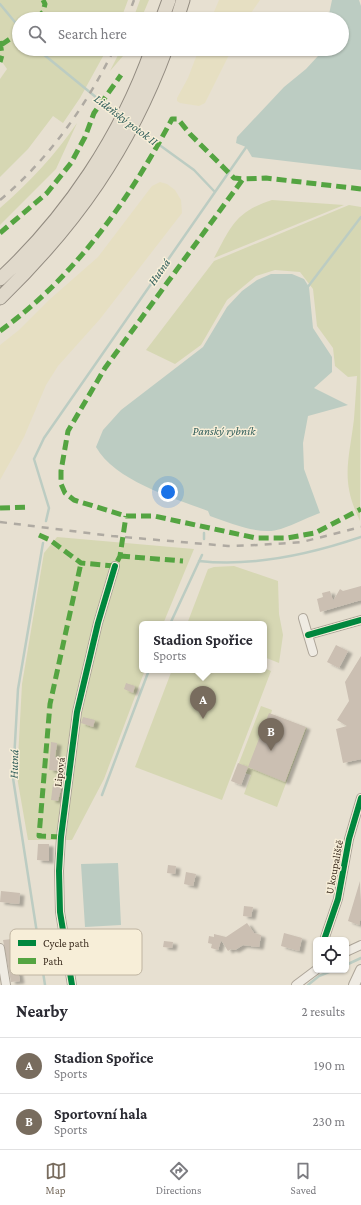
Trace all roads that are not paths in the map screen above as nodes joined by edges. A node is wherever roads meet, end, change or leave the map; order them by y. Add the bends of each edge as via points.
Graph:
1 (168, 0) edge
2 (183, 0) edge
3 (164, 12) edge
4 (179, 12) edge
5 (149, 56) edge
6 (163, 56) edge
7 (0, 279) edge
8 (0, 298) edge
9 (115, 566) dead end
10 (303, 618) dead end
11 (361, 620) edge
12 (308, 635) junction
13 (313, 652) dead end
14 (361, 798) edge
15 (63, 929) edge
16 (325, 937) edge
17 (361, 945) edge
18 (0, 948) edge
19 (349, 951) edge
20 (313, 972) edge
21 (360, 972) edge
22 (70, 975) edge
23 (6, 985) edge
24 (72, 985) edge
25 (296, 985) edge
26 (354, 985) edge

1 - 3 highway
2 - 4 highway
5 - 7 highway via 129,103 87,178 42,237
6 - 8 highway via 142,109 124,144 95,189 52,245
9 - 15 street, Lipová via 76,712 61,836 59,871
10 - 12 street
11 - 12 street
12 - 13 street
14 - 16 street, U koupaliště via 349,839 338,899
17 - 19 street
18 - 23 street
20 - 25 street
21 - 26 street
22 - 24 street, Lipová

